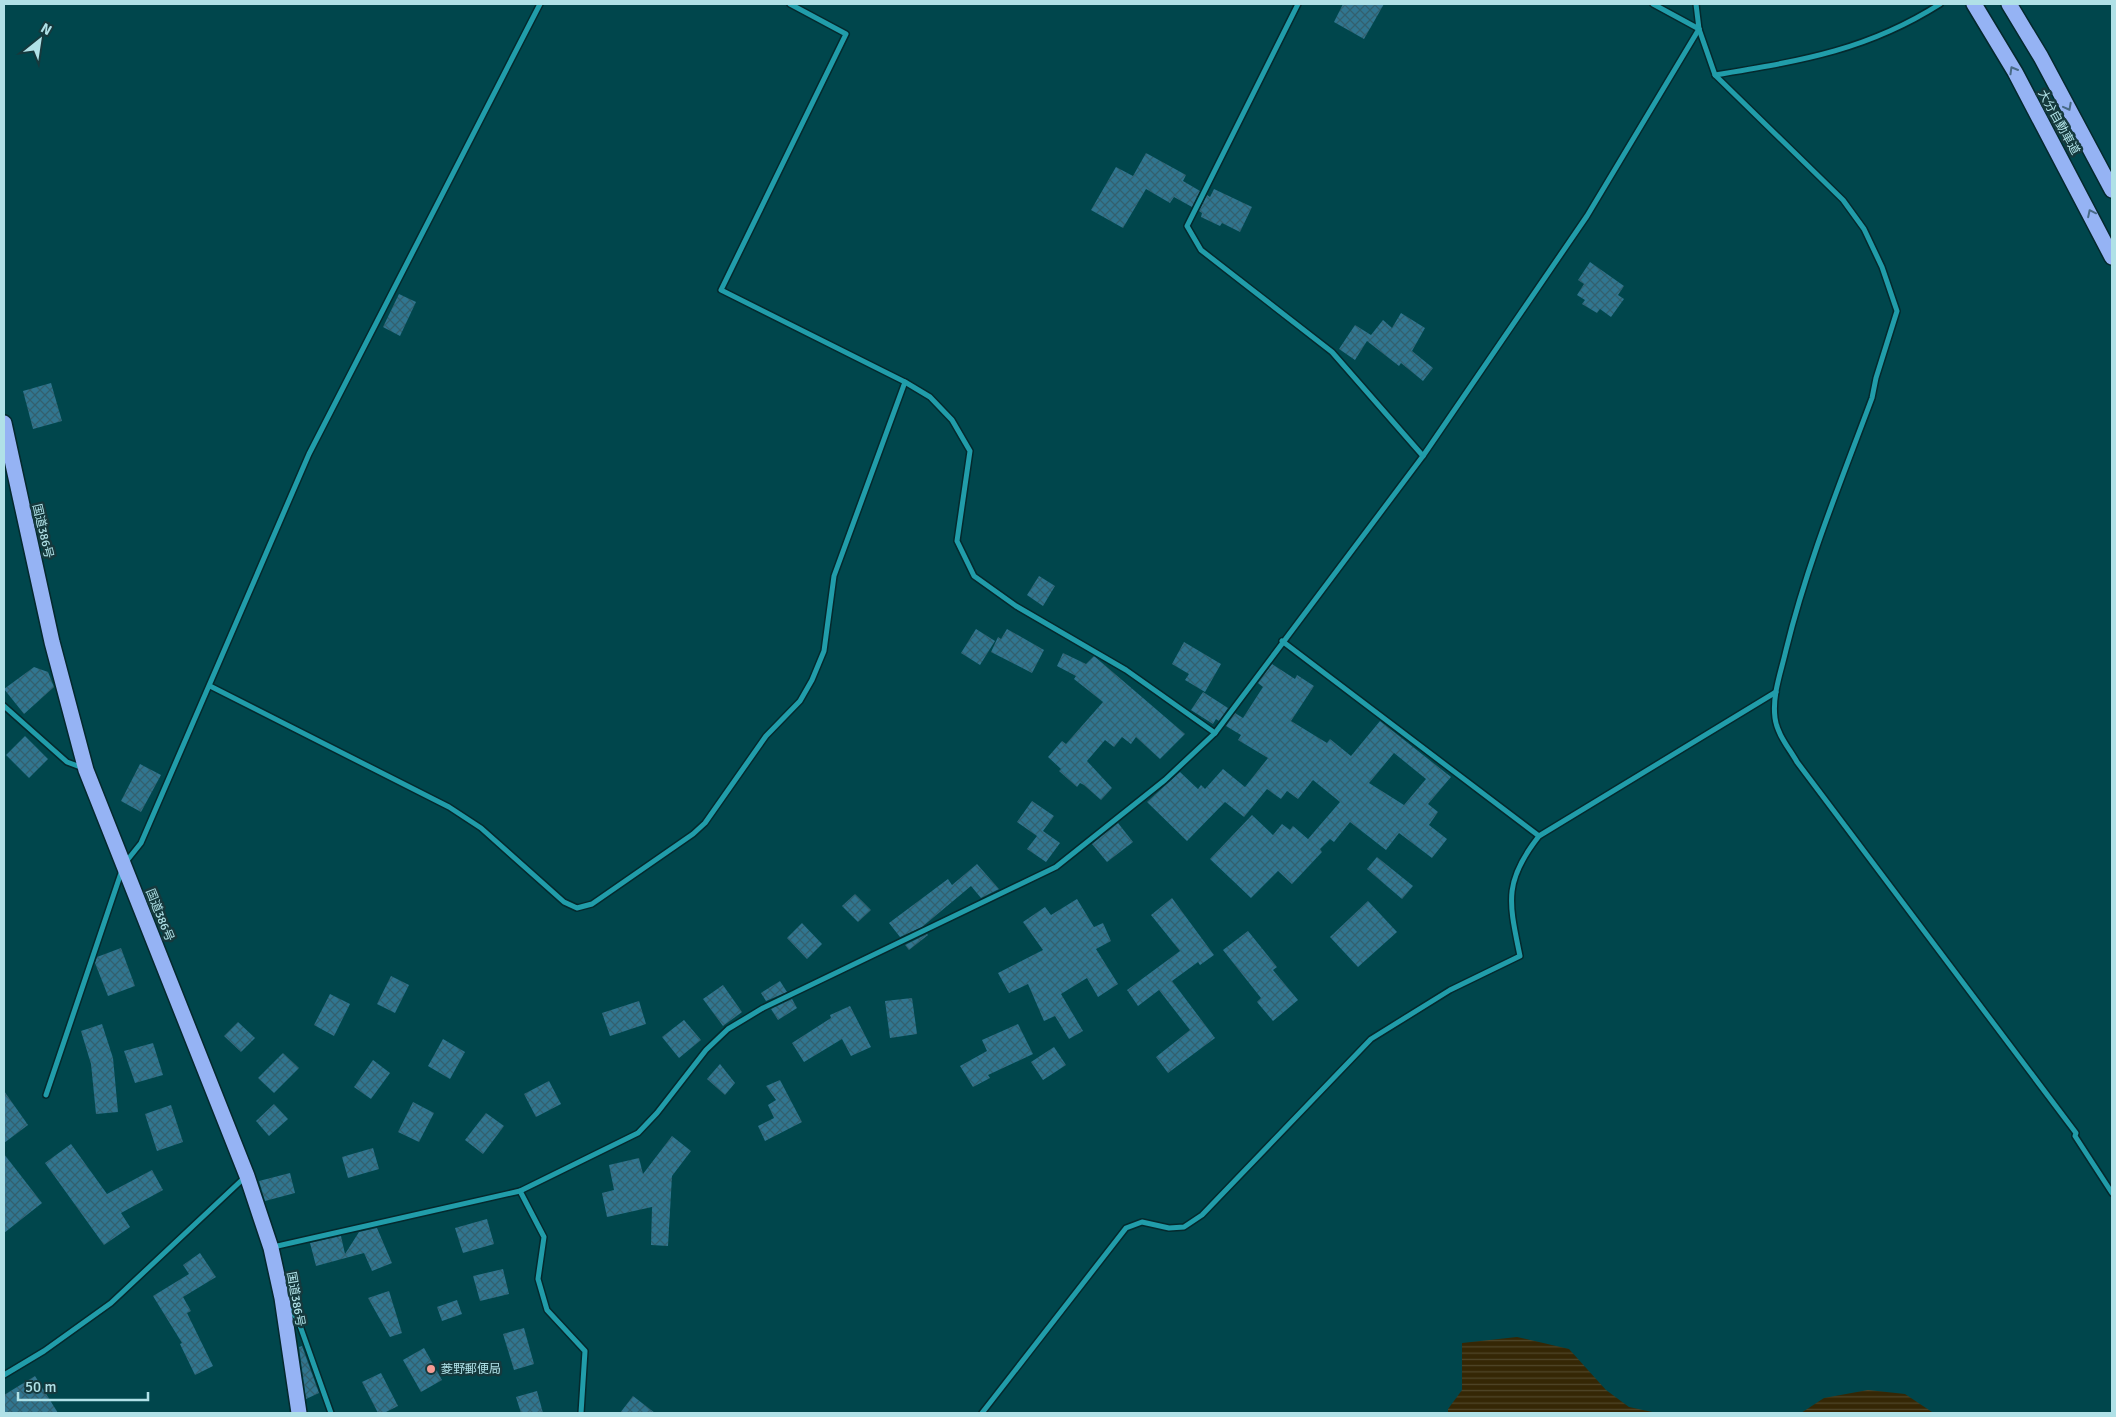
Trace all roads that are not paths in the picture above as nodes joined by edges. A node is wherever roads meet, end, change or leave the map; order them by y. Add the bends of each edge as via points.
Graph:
1 (540, 4) edge
2 (790, 4) edge
3 (1298, 4) edge
4 (1653, 4) edge
5 (1696, 4) edge
6 (1940, 4) edge
7 (1974, 4) edge
8 (2009, 4) edge
9 (1699, 29) junction
10 (1715, 75) junction
11 (2112, 190) edge
12 (2112, 257) edge
13 (905, 382) junction
14 (4, 423) edge
15 (1423, 456) junction
16 (1282, 641) junction
17 (210, 686) junction
18 (1776, 692) junction
19 (4, 706) edge
20 (1215, 733) junction
21 (86, 770) junction
22 (1539, 836) junction
23 (124, 864) junction
24 (46, 1095) dead end
25 (247, 1176) junction
26 (520, 1191) junction
27 (2112, 1193) edge
28 (271, 1248) junction
29 (282, 1298) junction
30 (4, 1375) edge
31 (300, 1413) edge
32 (331, 1413) edge
33 (581, 1413) edge
34 (982, 1413) edge

1 - 17 street via 309,454
2 - 13 street via 846,34 721,290
3 - 15 street via 1187,226 1201,250 1332,352
4 - 9 street
5 - 9 street
6 - 10 street via 1874,40 1838,52
12 -> 7 highway, 大分自動車道 via 2024,89
8 -> 11 highway, 大分自動車道
9 - 10 street
9 - 15 street via 1587,216
10 - 18 street via 1843,200 1864,229 1882,267 1897,312 1872,398 1820,537 1791,629
13 - 17 street via 834,576 824,651 800,701 766,736 693,834 592,904 577,908 564,902 481,828 449,807
13 - 20 street via 930,397 952,420 970,451 956,541 974,576 1016,606 1126,670
14 - 21 highway, 国道386号 via 52,642
15 - 16 street
16 - 20 street
16 - 22 street
17 - 23 street via 142,843
18 - 22 street
18 - 27 street via 1777,728 1797,762 2076,1132 2075,1136
19 - 21 street via 67,762
20 - 26 street via 1165,780 1056,867 763,1008 728,1030 706,1050 638,1133
21 - 23 highway, 国道386号
22 - 34 street via 1522,857 1510,892 1520,956 1450,990 1370,1039 1202,1215 1184,1227 1169,1228 1142,1222 1126,1228
23 - 24 street
23 - 25 highway, 国道386号
25 - 28 highway, 国道386号
25 - 30 street via 111,1303
26 - 28 street
26 - 33 street via 544,1237 538,1280 547,1310 585,1351
28 - 29 highway, 国道386号
29 - 31 highway, 国道386号
29 - 32 street via 298,1320

